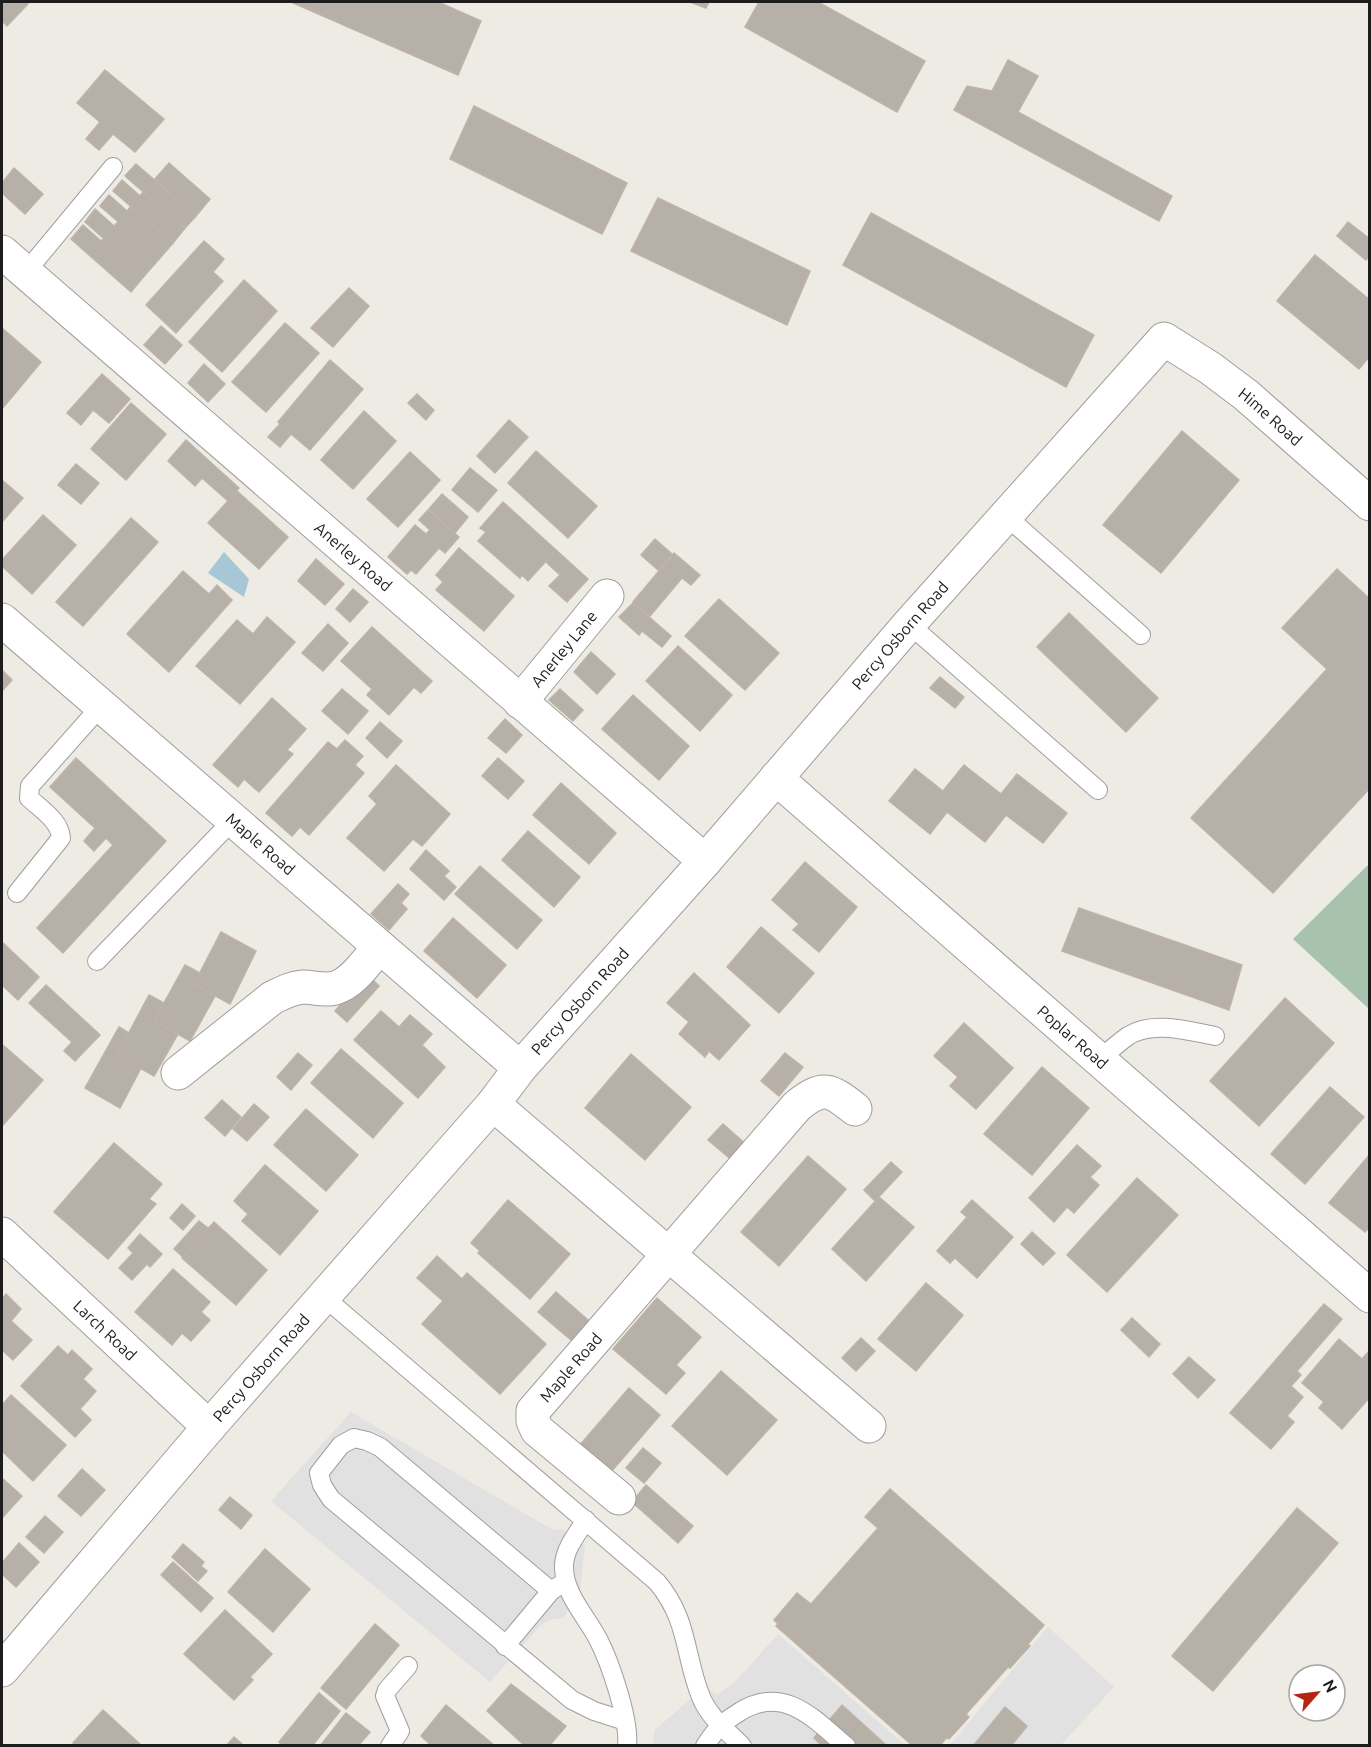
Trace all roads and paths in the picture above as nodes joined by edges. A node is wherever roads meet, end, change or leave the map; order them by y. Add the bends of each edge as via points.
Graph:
1 (113, 167) dead end
2 (13, 262) edge
3 (1164, 339) joint
4 (1370, 504) edge
5 (1006, 516) junction
6 (607, 596) dead end
7 (2, 620) edge
8 (909, 624) junction
9 (1141, 635) dead end
10 (520, 702) junction
11 (101, 706) junction
12 (776, 778) junction
13 (1098, 790) dead end
14 (233, 820) junction
15 (705, 861) junction
16 (17, 892) dead end
17 (379, 947) junction
18 (98, 961) dead end
19 (1215, 1036) dead end
20 (1099, 1060) junction
21 (520, 1068) junction
22 (178, 1073) dead end
23 (493, 1104) junction
24 (855, 1109) dead end
25 (2, 1234) edge
26 (669, 1255) junction
27 (1370, 1296) edge
28 (324, 1297) junction
29 (869, 1426) dead end
30 (209, 1427) junction
31 (619, 1498) dead end
32 (586, 1520) junction
33 (558, 1586) junction
34 (505, 1646) junction
35 (408, 1666) dead end
36 (2, 1670) edge
37 (626, 1721) junction
38 (719, 1724) junction
39 (390, 1746) edge
40 (627, 1746) edge
41 (705, 1746) edge
42 (742, 1746) edge
43 (846, 1746) edge

1 - 2 lane
2 - 10 street, Anerley Road
3 - 4 street, Hime Road via 1246,395
3 - 5 street, Percy Osborn Road
5 - 8 street, Percy Osborn Road
5 - 9 lane
6 - 10 street, Anerley Lane
7 - 11 street, Maple Road
8 - 12 street, Percy Osborn Road
8 - 13 lane
10 - 15 street, Anerley Road
11 - 14 street, Maple Road
11 - 16 lane via 30,786 30,798 55,823 61,838
12 - 15 street, Percy Osborn Road
12 - 20 street, Poplar Road
14 - 17 street, Maple Road
14 - 18 lane
15 - 21 street, Percy Osborn Road
17 - 21 street, Maple Road
17 - 22 street via 337,988 303,987 272,998
19 - 20 lane via 1147,1028 1129,1035
20 - 27 street, Poplar Road
21 - 23 street, Percy Osborn Road
23 - 26 street
23 - 28 street, Percy Osborn Road
24 - 26 street, Maple Road via 822,1090 796,1106
25 - 30 street, Larch Road
26 - 29 street
26 - 31 street, Maple Road via 533,1411 537,1430
28 - 30 street, Percy Osborn Road
28 - 32 lane
30 - 36 street, Percy Osborn Road
32 - 33 lane via 568,1548
32 - 38 lane via 668,1595 681,1622 701,1697
33 - 34 lane
33 - 34 lane via 380,1447 354,1438 341,1445 319,1473 331,1499
33 - 37 lane via 574,1599 600,1642
34 - 37 lane via 572,1700
35 - 39 lane via 385,1696 400,1731
37 - 40 lane
38 - 41 lane
38 - 42 lane
38 - 43 lane via 766,1700 782,1702 806,1712

